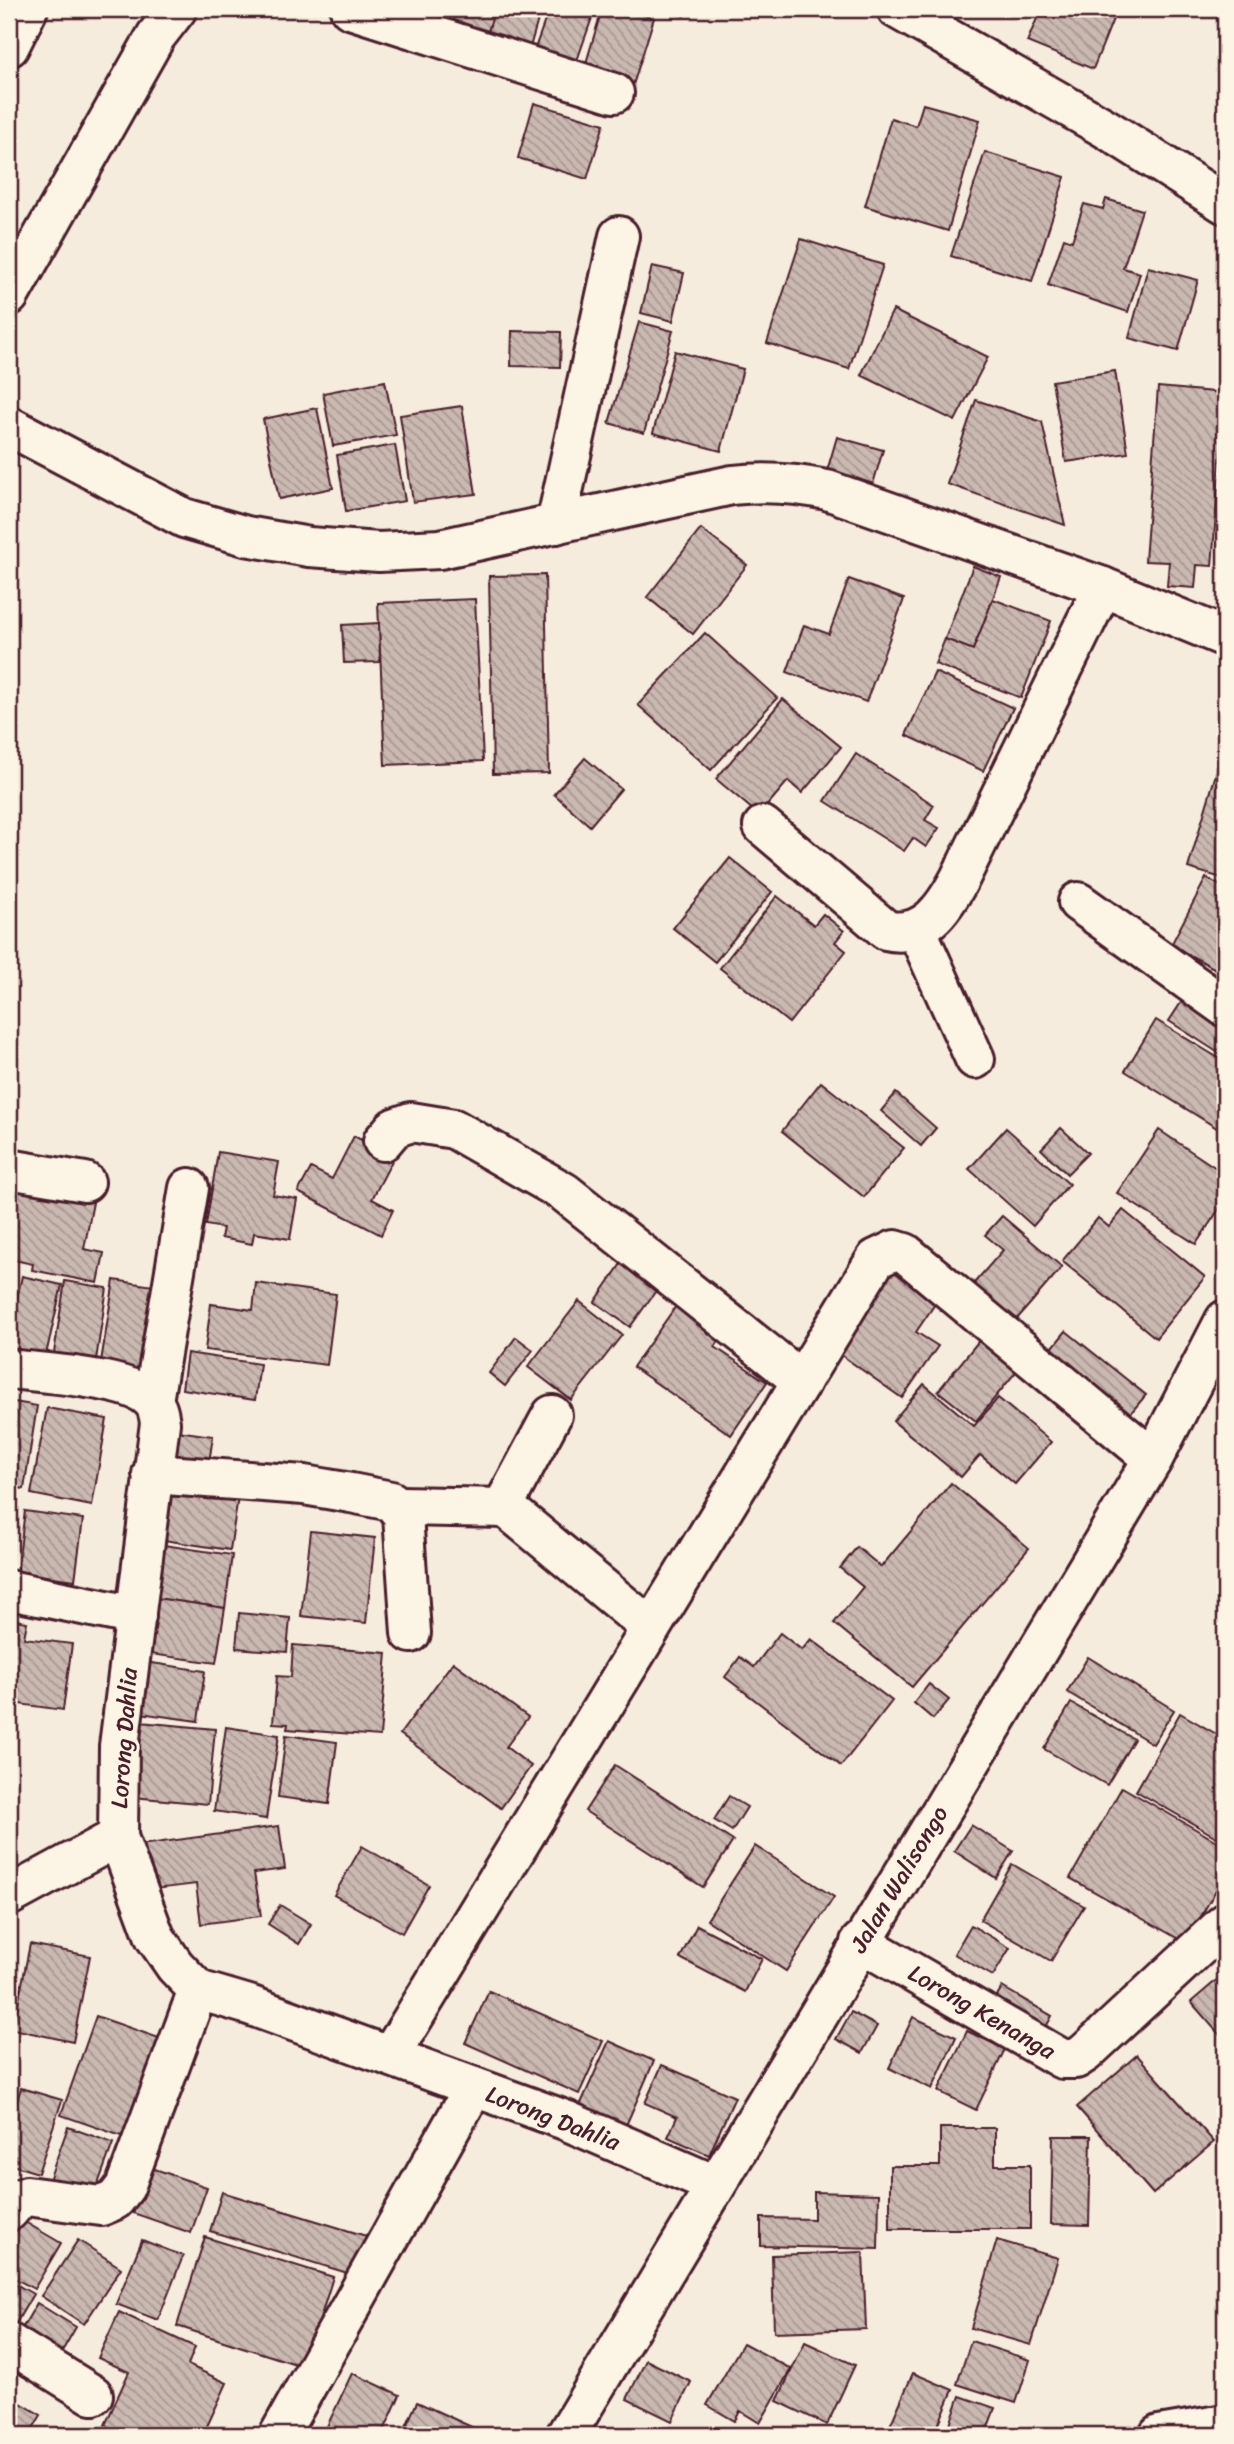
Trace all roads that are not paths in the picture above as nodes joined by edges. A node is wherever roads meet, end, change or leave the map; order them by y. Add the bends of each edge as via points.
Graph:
1 (28, 9) edge
2 (177, 9) edge
3 (350, 9) edge
4 (897, 9) edge
5 (9, 47) edge
6 (614, 93) dead end
7 (1225, 204) edge
8 (619, 236) dead end
9 (9, 296) edge
10 (9, 426) edge
11 (556, 524) junction
12 (1103, 587) junction
13 (1225, 637) edge
14 (763, 826) dead end
15 (1078, 902) dead end
16 (917, 931) junction
17 (1225, 1007) edge
18 (975, 1059) dead end
19 (383, 1141) dead end
20 (9, 1169) edge
21 (85, 1182) dead end
22 (188, 1188) dead end
23 (1225, 1320) edge
24 (9, 1368) edge
25 (802, 1381) junction
26 (153, 1401) junction
27 (552, 1415) dead end
28 (1153, 1459) junction
29 (152, 1474) junction
30 (399, 1506) junction
31 (506, 1508) junction
32 (9, 1590) edge
33 (136, 1616) junction
34 (651, 1629) junction
35 (411, 1633) dead end
36 (118, 1838) junction
37 (9, 1896) edge
38 (1225, 1923) edge
39 (860, 1942) junction
40 (198, 1990) junction
41 (390, 2056) junction
42 (474, 2087) junction
43 (715, 2185) junction
44 (9, 2211) edge
45 (9, 2343) edge
46 (93, 2395) dead end
47 (1225, 2424) edge
48 (279, 2435) edge
49 (566, 2435) edge
50 (1158, 2435) edge

1 - 5 street
2 - 9 street via 156,36
3 - 6 street
4 - 7 street via 1105,128
8 - 11 street
10 - 11 street via 184,518 296,545 379,552 440,549
11 - 12 street via 732,485 797,484 827,490
12 - 13 street
12 - 16 street via 960,878 947,902
14 - 16 street via 886,930
15 - 17 street
16 - 18 street
19 - 25 street via 394,1128 411,1122 432,1123 465,1135 564,1192
20 - 21 street
22 - 26 street, Lorong Dahlia
23 - 28 street, Jalan Walisongo
24 - 26 street via 127,1386
25 - 28 street via 876,1259 895,1250 905,1253
25 - 34 street
26 - 29 street, Lorong Dahlia via 160,1423
27 - 31 street
28 - 39 street, Jalan Walisongo
29 - 30 street via 304,1485
29 - 33 street, Lorong Dahlia
30 - 31 street
30 - 35 street
31 - 34 street
32 - 33 street
33 - 36 street, Lorong Dahlia via 119,1746
34 - 41 street
36 - 37 street
36 - 40 street, Lorong Dahlia via 155,1937
38 - 39 street, Lorong Kenanga via 1073,2060 1062,2059 1014,2033
39 - 43 street, Jalan Walisongo
40 - 41 street, Lorong Dahlia
40 - 44 street via 125,2187 115,2200 101,2206 27,2196
41 - 42 street, Lorong Dahlia
42 - 43 street, Lorong Dahlia via 565,2120
42 - 48 street
43 - 49 street, Jalan Walisongo
45 - 46 street
47 - 50 street

